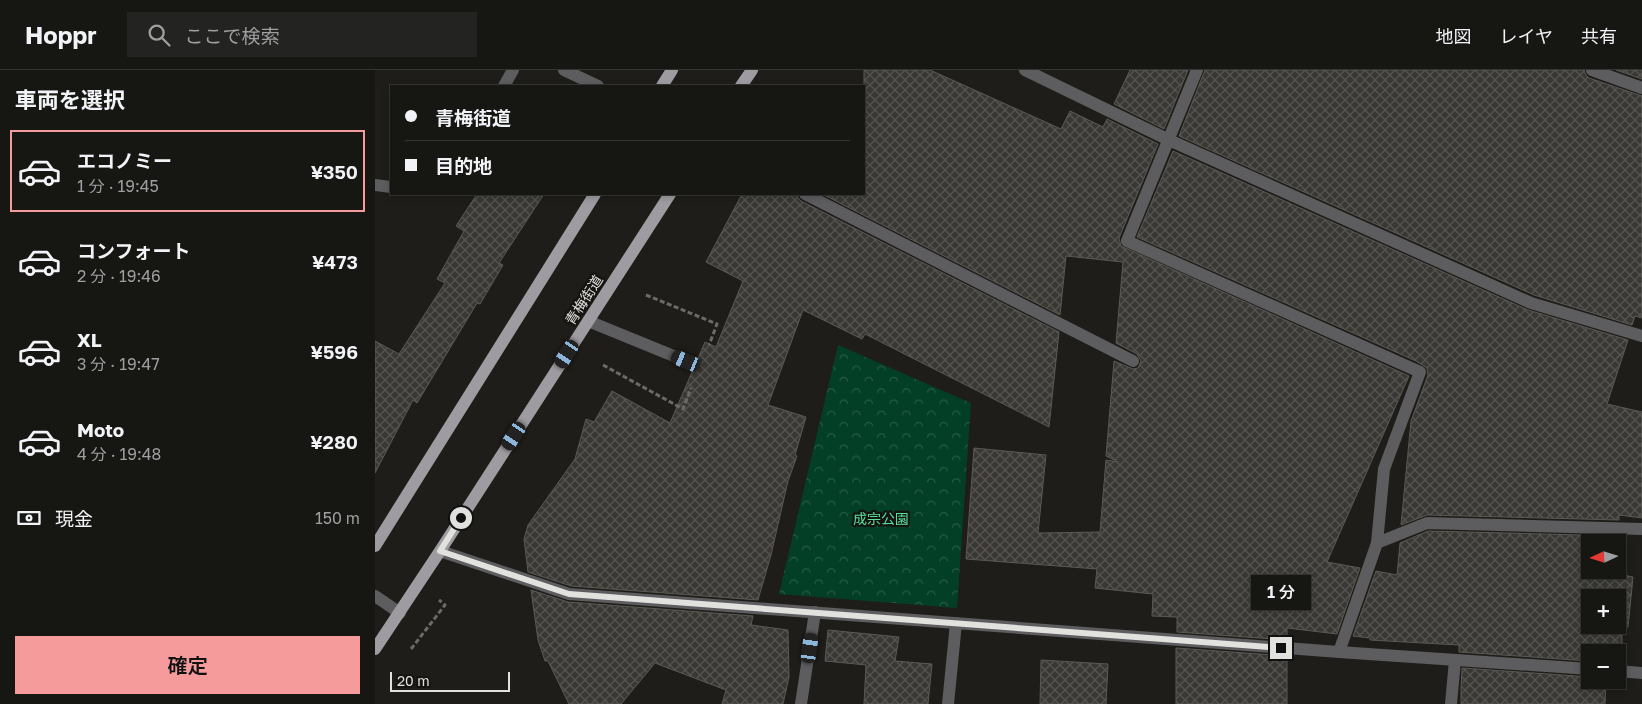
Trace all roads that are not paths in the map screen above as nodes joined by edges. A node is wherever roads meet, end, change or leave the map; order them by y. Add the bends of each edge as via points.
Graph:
1 (513, 70) edge
2 (564, 70) edge
3 (672, 70) edge
4 (752, 70) edge
5 (1025, 70) edge
6 (1197, 70) edge
7 (1593, 70) edge
8 (505, 85) edge
9 (596, 85) edge
10 (663, 85) edge
11 (742, 85) edge
12 (1642, 88) edge
13 (1169, 140) junction
14 (375, 184) edge
15 (390, 187) edge
16 (594, 195) edge
17 (669, 195) edge
18 (807, 195) edge
19 (588, 321) junction
20 (1642, 336) edge
21 (686, 361) dead end
22 (1133, 361) dead end
23 (1642, 529) edge
24 (1377, 543) junction
25 (375, 546) edge
26 (440, 551) junction
27 (375, 596) edge
28 (815, 612) junction
29 (400, 613) junction
30 (956, 623) junction
31 (375, 649) edge
32 (1339, 652) junction
33 (1455, 660) junction
34 (1581, 668) edge
35 (1626, 672) edge
36 (1642, 673) edge
37 (801, 704) edge
38 (948, 704) edge
39 (1451, 704) edge

1 - 8 street
2 - 9 street
3 - 10 main road
4 - 11 main road
5 - 13 street
6 - 13 street
7 - 12 street
13 - 20 street via 1531,304
13 - 24 street via 1127,241 1420,372 1384,469
14 - 15 street
16 - 25 main road
17 - 19 main road, 青梅街道
18 - 22 street
19 - 21 street
19 - 26 main road, 青梅街道
23 - 24 street via 1427,523
24 - 32 street
26 - 28 street via 569,594
26 - 29 main road, 青梅街道
27 - 29 street
28 - 30 street
28 - 37 street
29 - 31 main road, 青梅街道
30 - 32 street
30 - 38 street
32 - 33 street
33 - 34 street
33 - 39 street
35 - 36 street

